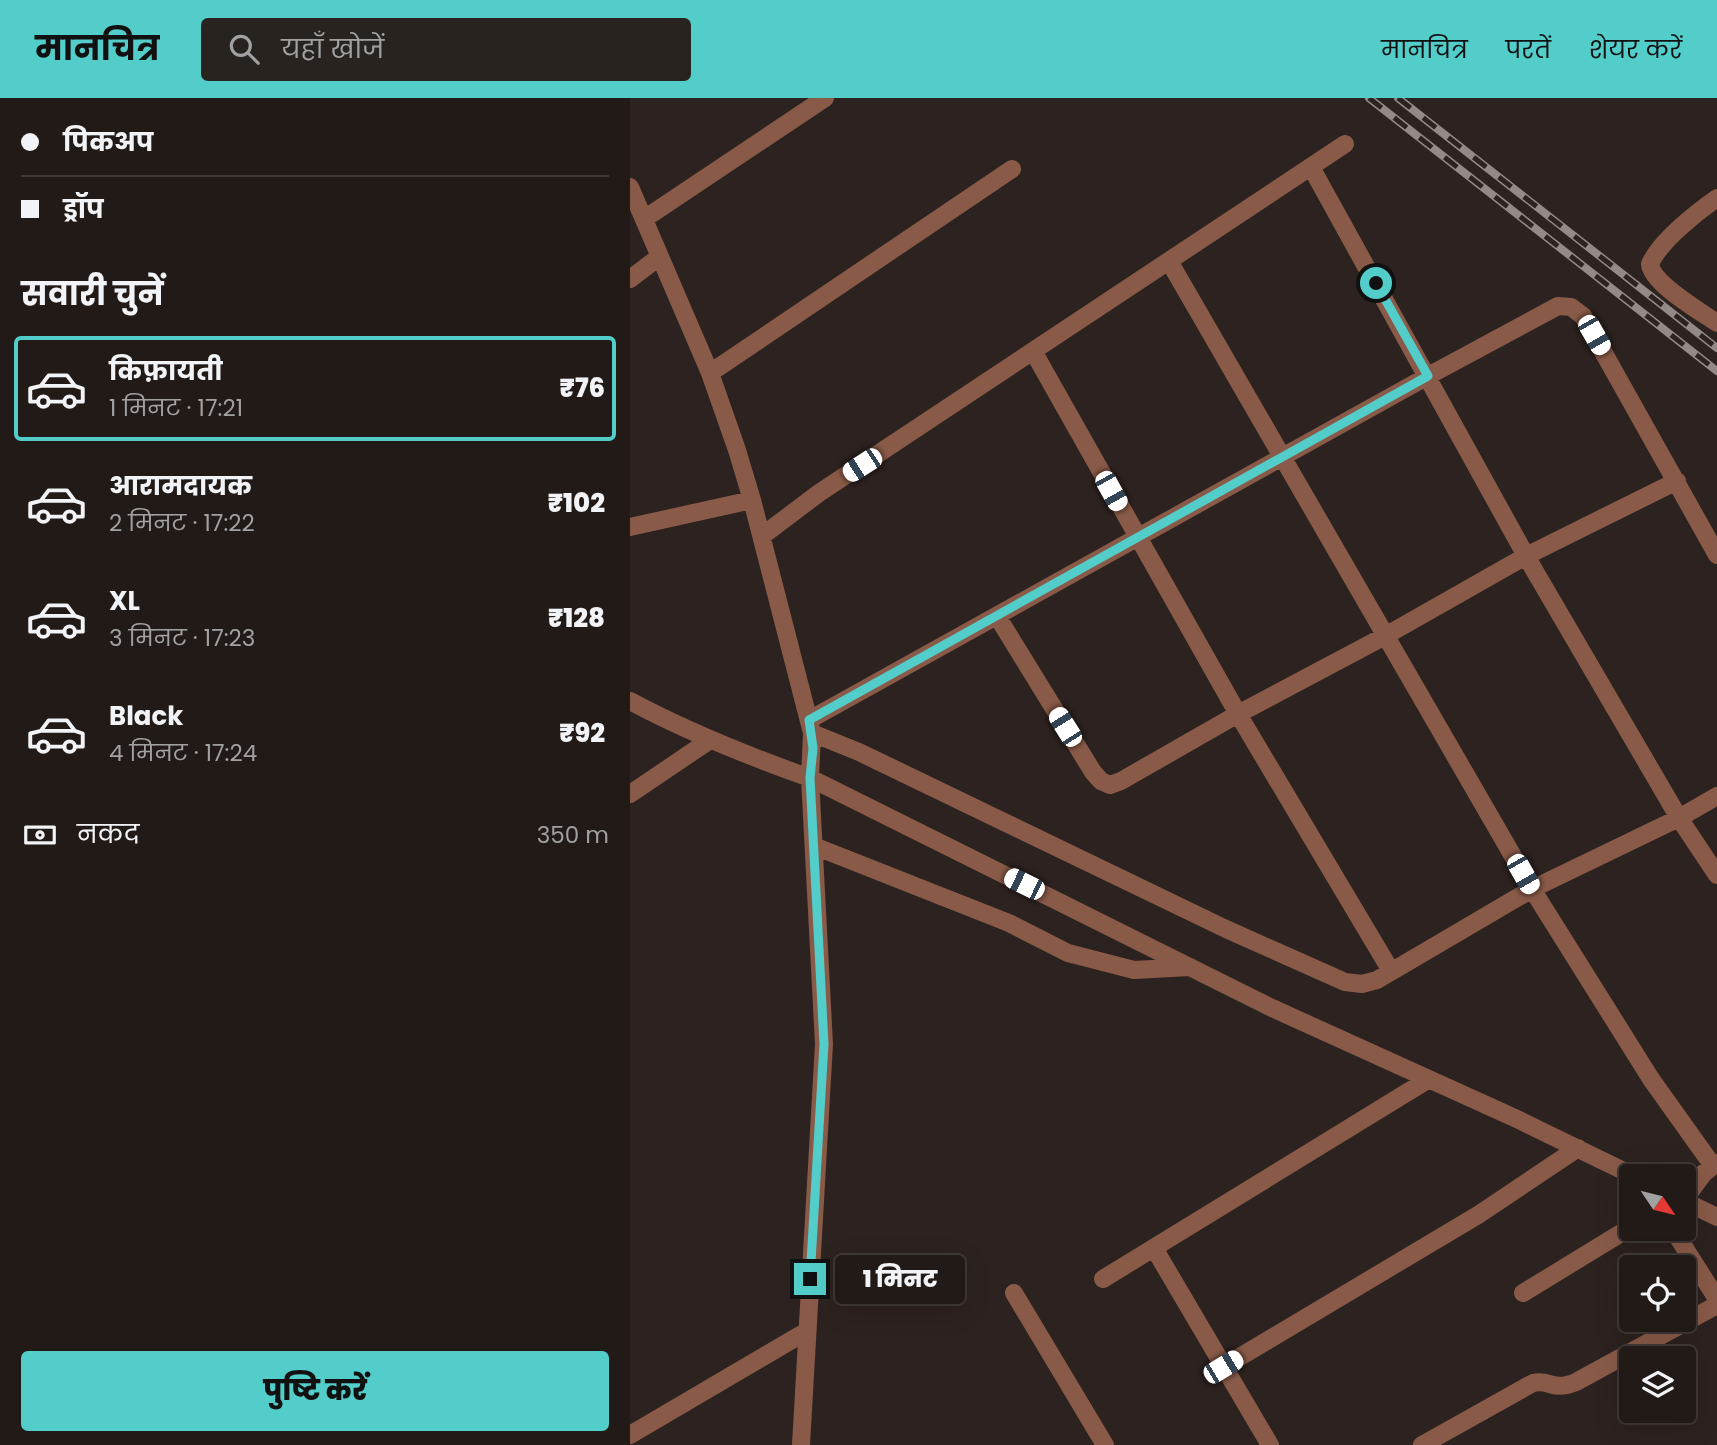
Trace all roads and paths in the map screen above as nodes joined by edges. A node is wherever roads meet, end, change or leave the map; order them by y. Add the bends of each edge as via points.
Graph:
1 (825, 98) edge
2 (1345, 144) dead end
3 (1311, 167) junction
4 (1012, 169) dead end
5 (630, 187) edge
6 (1717, 198) edge
7 (643, 219) junction
8 (659, 257) junction
9 (1169, 261) junction
10 (630, 279) edge
11 (1717, 323) edge
12 (1033, 351) junction
13 (710, 373) junction
14 (1428, 376) junction
15 (1282, 457) junction
16 (1677, 481) junction
17 (752, 500) junction
18 (630, 527) edge
19 (762, 536) junction
20 (1137, 538) junction
21 (1717, 555) edge
22 (1526, 556) junction
23 (997, 616) junction
24 (1385, 636) junction
25 (630, 701) edge
26 (1238, 714) junction
27 (811, 734) junction
28 (710, 740) junction
29 (811, 774) junction
30 (630, 794) edge
31 (1717, 796) edge
32 (1679, 818) junction
33 (814, 846) junction
34 (1717, 875) edge
35 (1532, 889) junction
36 (1190, 967) junction
37 (1391, 971) junction
38 (1429, 1079) junction
39 (1577, 1148) junction
40 (1711, 1167) edge
41 (1619, 1169) edge
42 (1696, 1185) edge
43 (1696, 1205) edge
44 (1717, 1217) edge
45 (1619, 1234) edge
46 (1680, 1241) edge
47 (1154, 1248) junction
48 (1103, 1279) dead end
49 (1014, 1293) dead end
50 (1523, 1293) dead end
51 (1717, 1299) edge
52 (1717, 1305) edge
53 (807, 1331) junction
54 (1223, 1367) junction
55 (630, 1436) edge
56 (801, 1445) edge
57 (1105, 1445) edge
58 (1270, 1445) edge
59 (1422, 1445) edge

1 - 7 street
2 - 3 street
3 - 9 street
3 - 14 street
4 - 13 street
5 - 7 street
6 - 11 street via 1667,242 1650,264 1667,287
7 - 8 street
8 - 10 street
8 - 13 street
9 - 12 street
9 - 15 street
12 - 19 street
12 - 20 street
13 - 17 street
14 - 15 street
14 - 16 street via 1558,306 1571,307 1583,316
14 - 22 street
15 - 20 street
15 - 24 street
16 - 21 street
16 - 22 street
17 - 18 street
17 - 19 street
19 - 27 street
20 - 23 street
20 - 26 street
22 - 24 street
22 - 32 street
23 - 26 street via 1093,772 1105,784 1121,781
23 - 27 street
24 - 26 street
24 - 35 street
25 - 28 street
26 - 37 street
27 - 29 street
27 - 37 street via 859,752 1345,982 1362,984
28 - 29 street
28 - 30 street
29 - 33 street
29 - 36 street
31 - 32 street
32 - 34 street
32 - 35 street
33 - 36 street via 1009,923 1069,953 1134,970
33 - 53 street via 824,1044
35 - 37 street
35 - 40 street
36 - 38 street
38 - 39 street
38 - 47 street
39 - 41 street
39 - 54 street via 1479,1215
40 - 42 street
43 - 44 street
45 - 50 street
46 - 51 street
47 - 48 street
47 - 54 street
49 - 57 street
52 - 59 street via 1577,1382 1561,1387 1533,1383
53 - 55 street
53 - 56 street
54 - 58 street

